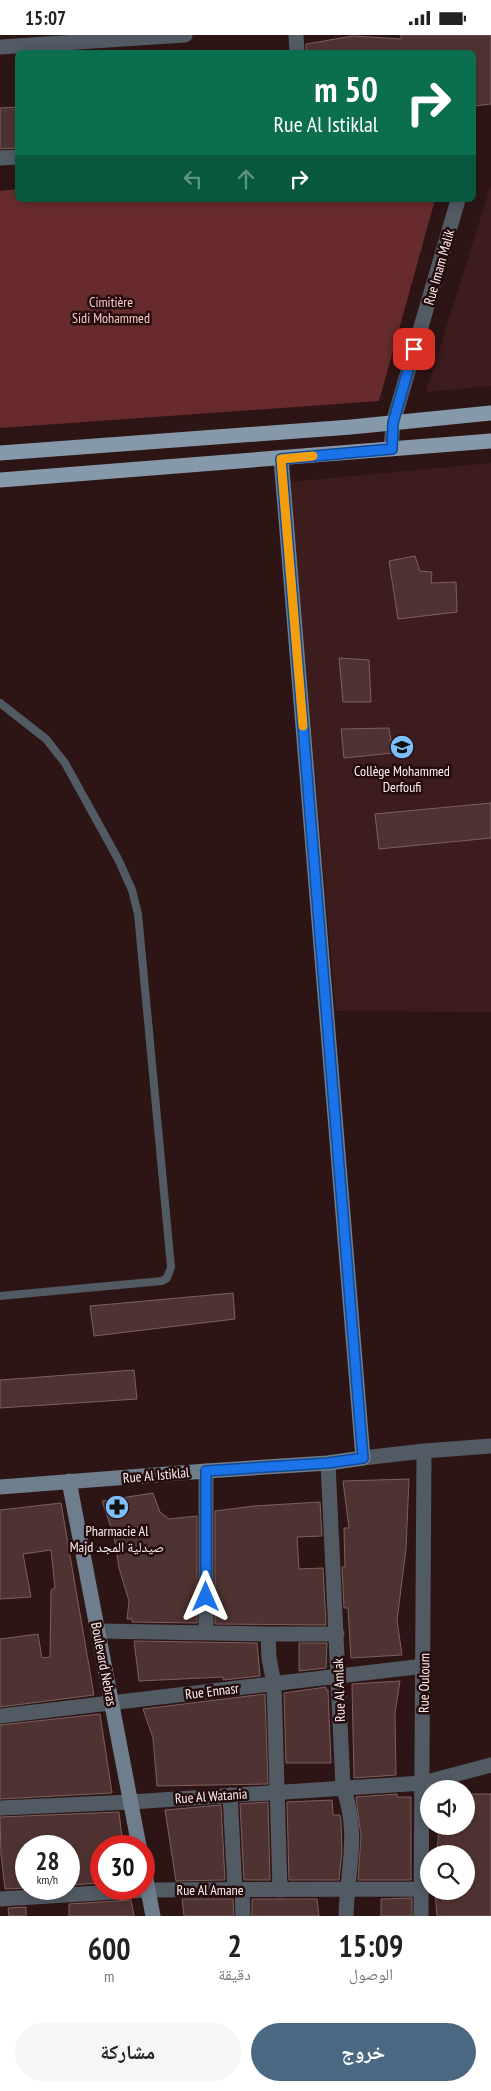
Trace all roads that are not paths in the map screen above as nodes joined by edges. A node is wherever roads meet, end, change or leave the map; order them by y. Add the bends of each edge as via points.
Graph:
1 (177, 35) edge
2 (185, 35) edge
3 (296, 35) edge
4 (90, 39) edge
5 (0, 47) edge
6 (297, 50) edge
7 (15, 157) edge
8 (0, 158) edge
9 (457, 202) edge
10 (491, 413) edge
11 (393, 423) junction
12 (491, 441) edge
13 (392, 449) junction
14 (0, 453) edge
15 (281, 459) junction
16 (0, 480) edge
17 (0, 703) edge
18 (0, 1296) edge
19 (491, 1446) edge
20 (424, 1451) junction
21 (363, 1458) junction
22 (328, 1463) junction
23 (206, 1471) junction
24 (69, 1481) junction
25 (0, 1487) edge
26 (98, 1631) junction
27 (206, 1632) junction
28 (268, 1633) junction
29 (337, 1635) junction
30 (424, 1666) junction
31 (339, 1676) junction
32 (274, 1684) junction
33 (112, 1703) junction
34 (0, 1716) edge
35 (491, 1765) edge
36 (422, 1780) edge
37 (434, 1780) edge
38 (420, 1783) edge
39 (343, 1787) junction
40 (279, 1792) junction
41 (230, 1795) junction
42 (130, 1802) junction
43 (0, 1808) edge
44 (137, 1835) edge
45 (420, 1889) edge
46 (155, 1890) edge
47 (238, 1890) junction
48 (280, 1890) junction
49 (347, 1890) junction
50 (90, 1894) edge
51 (0, 1899) edge
52 (150, 1900) edge
53 (421, 1900) edge
54 (152, 1916) edge
55 (243, 1916) edge
56 (346, 1916) edge
57 (421, 1916) edge

1 - 2 street
1 - 4 street
3 - 6 street
4 - 5 street
7 - 8 street
9 - 11 street, Rue Imam Malik
10 - 11 main road
11 - 13 street, Rue Imam Malik
11 - 14 main road
12 - 13 main road
13 - 15 main road
15 - 16 main road
15 - 21 street
17 - 18 lane via 46,739 65,763 132,890 138,914 171,1267 168,1278 162,1281
19 - 20 street, Rue Al Istiklal
20 - 21 street, Rue Al Istiklal
20 - 30 street, Rue Ouloum
21 - 22 street, Rue Al Istiklal
22 - 23 street, Rue Al Istiklal
22 - 29 street, Rue Al Amlak
23 - 24 street, Rue Al Istiklal
23 - 27 street
24 - 25 street, Rue Al Istiklal
24 - 26 street, Boulevard Nebras
26 - 27 street
26 - 33 street, Boulevard Nebras
27 - 28 street
28 - 29 street
28 - 32 street
29 - 31 street, Rue Al Amlak
30 - 31 street, Rue Ennasr
30 - 36 street, Rue Ouloum
31 - 32 street, Rue Ennasr
31 - 39 street, Rue Al Amlak
32 - 33 street, Rue Ennasr
32 - 40 street
33 - 34 street, Rue Ennasr
33 - 42 street, Boulevard Nebras
35 - 37 street, Rue Al Watania
38 - 39 street, Rue Al Watania
39 - 40 street, Rue Al Watania
39 - 49 street, Rue Al Amlak via 352,1823
40 - 41 street, Rue Al Watania
40 - 48 street
41 - 42 street, Rue Al Watania
41 - 47 street
42 - 43 street, Rue Al Watania
42 - 44 street, Boulevard Nebras
45 - 49 street, Rue Al Amane
46 - 47 street, Rue Al Amane
47 - 48 street, Rue Al Amane
47 - 55 street
48 - 49 street, Rue Al Amane
49 - 56 street, Rue Al Amlak
50 - 51 street, Rue Al Amane
52 - 54 street
53 - 57 street, Rue Ouloum

